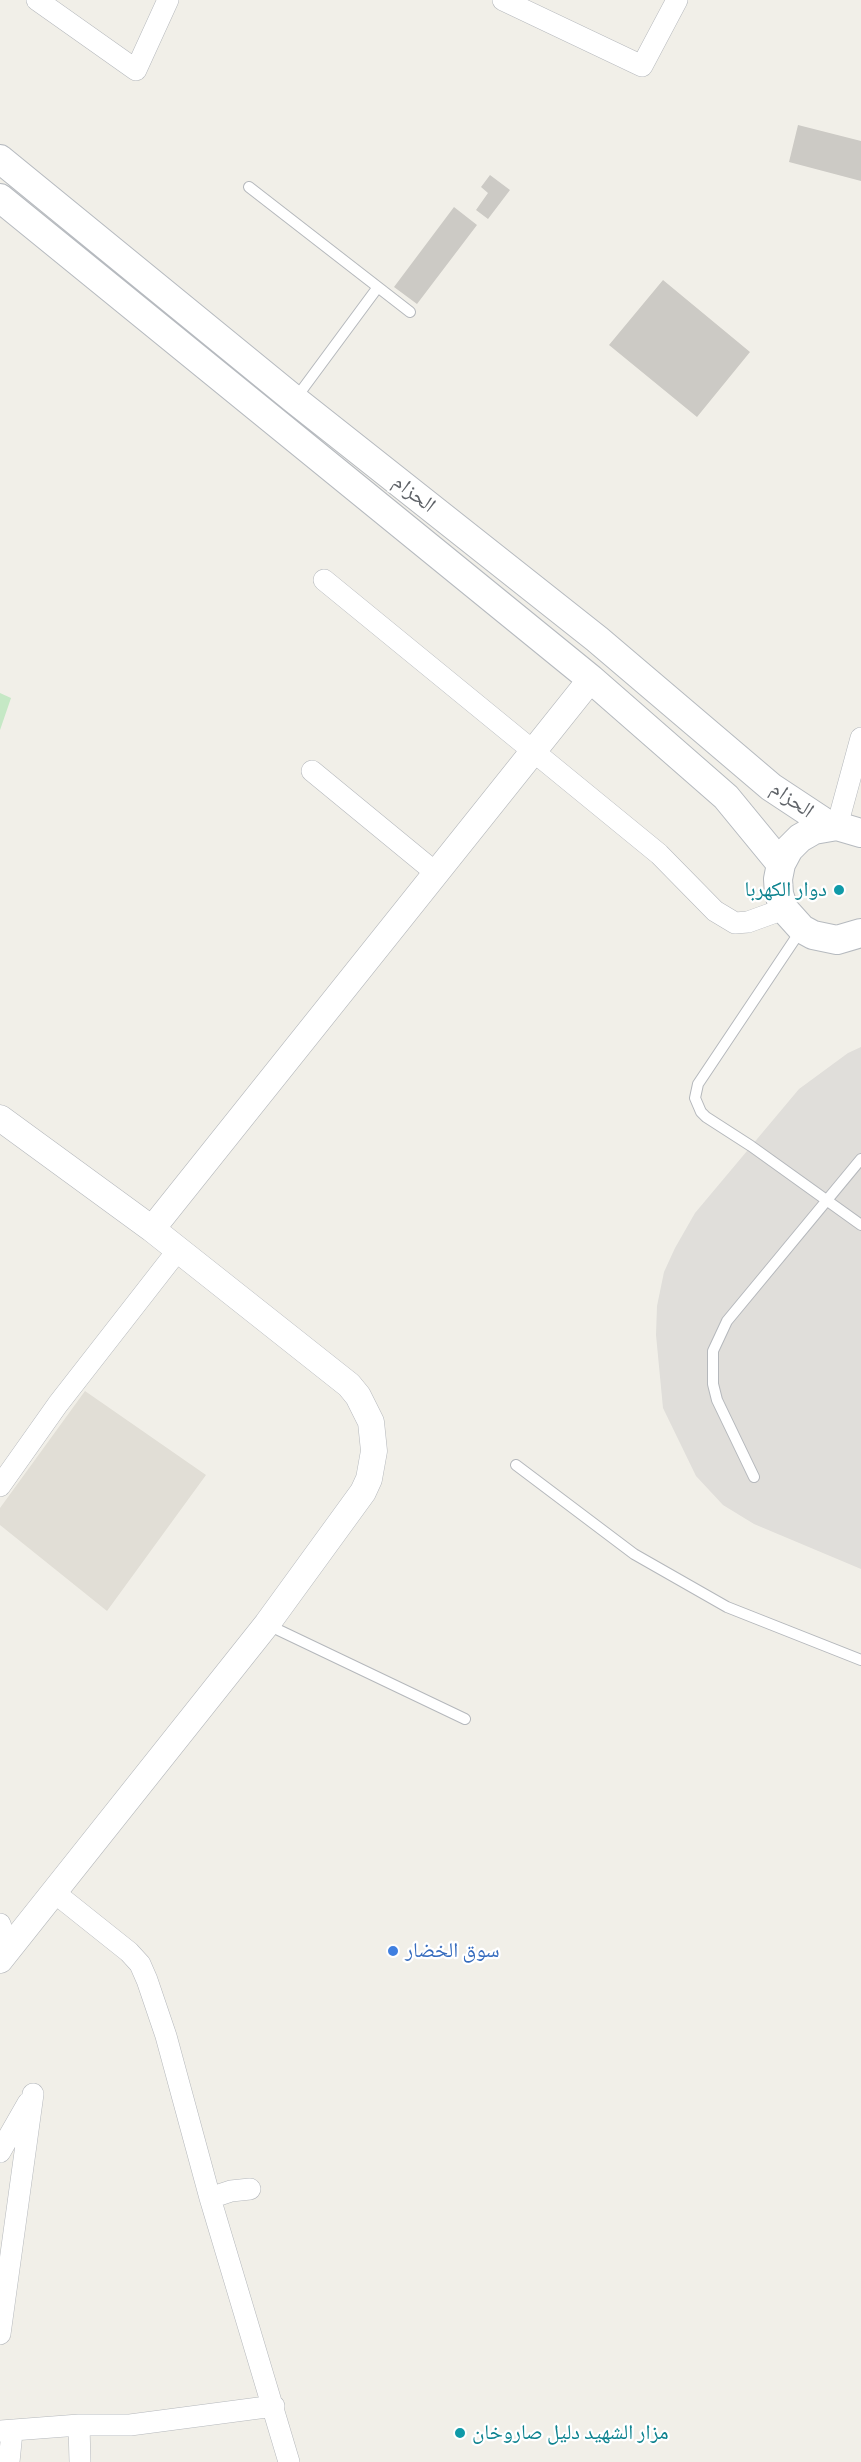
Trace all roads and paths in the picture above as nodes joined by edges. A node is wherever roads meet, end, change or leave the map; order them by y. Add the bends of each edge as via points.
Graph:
1 (38, 0) edge
2 (168, 0) edge
3 (503, 0) edge
4 (677, 0) edge
5 (0, 159) edge
6 (249, 187) dead end
7 (0, 198) edge
8 (378, 287) junction
9 (410, 312) dead end
10 (295, 400) junction
11 (324, 580) dead end
12 (597, 639) junction
13 (583, 672) junction
14 (861, 738) edge
15 (534, 751) junction
16 (312, 771) dead end
17 (843, 828) edge
18 (781, 864) junction
19 (436, 873) junction
20 (793, 919) junction
21 (849, 936) edge
22 (861, 956) edge
23 (0, 1118) edge
24 (861, 1159) edge
25 (828, 1201) junction
26 (861, 1225) edge
27 (152, 1229) junction
28 (178, 1250) junction
29 (516, 1465) dead end
30 (754, 1477) dead end
31 (0, 1486) edge
32 (267, 1624) junction
33 (861, 1660) edge
34 (465, 1719) dead end
35 (55, 1893) junction
36 (0, 1924) edge
37 (4, 1955) edge
38 (0, 2152) edge
39 (250, 2189) dead end
40 (210, 2198) junction
41 (0, 2334) edge
42 (274, 2406) junction
43 (79, 2425) junction
44 (6, 2431) edge
45 (9, 2462) edge
46 (80, 2462) edge
47 (289, 2462) edge

1 - 2 street via 136,70
3 - 4 street via 642,66
5 - 10 main road, الحزام
6 - 8 lane
7 - 13 main road, الحزام
8 - 9 lane
8 - 10 lane
10 - 12 main road, الحزام
11 - 15 street
12 - 13 main road
12 - 17 main road, الحزام via 771,787
13 - 15 street
13 - 18 main road, الحزام via 726,797
14 - 17 street
15 - 19 street
15 - 20 street via 660,854 725,918 735,923
16 - 19 street
17 - 18 main road via 814,830 800,838
18 - 20 main road via 779,894
19 - 27 street
20 - 21 main road via 813,935
20 - 25 lane via 698,1084 695,1098 706,1117
21 - 22 main road
23 - 27 street
24 - 25 lane
25 - 26 lane
25 - 30 lane via 727,1321 713,1351 712,1384 717,1400
27 - 28 street
28 - 31 street via 58,1404
28 - 32 street via 349,1385 371,1422 373,1465 363,1492
29 - 33 lane via 634,1554 727,1607
32 - 34 lane
32 - 35 street
35 - 37 street
35 - 40 street via 140,1964 166,2036
36 - 37 street
38 - 41 street via 33,2094
39 - 40 street
40 - 42 street
42 - 43 street via 130,2425
42 - 47 street
43 - 44 street
43 - 46 street
44 - 45 street

